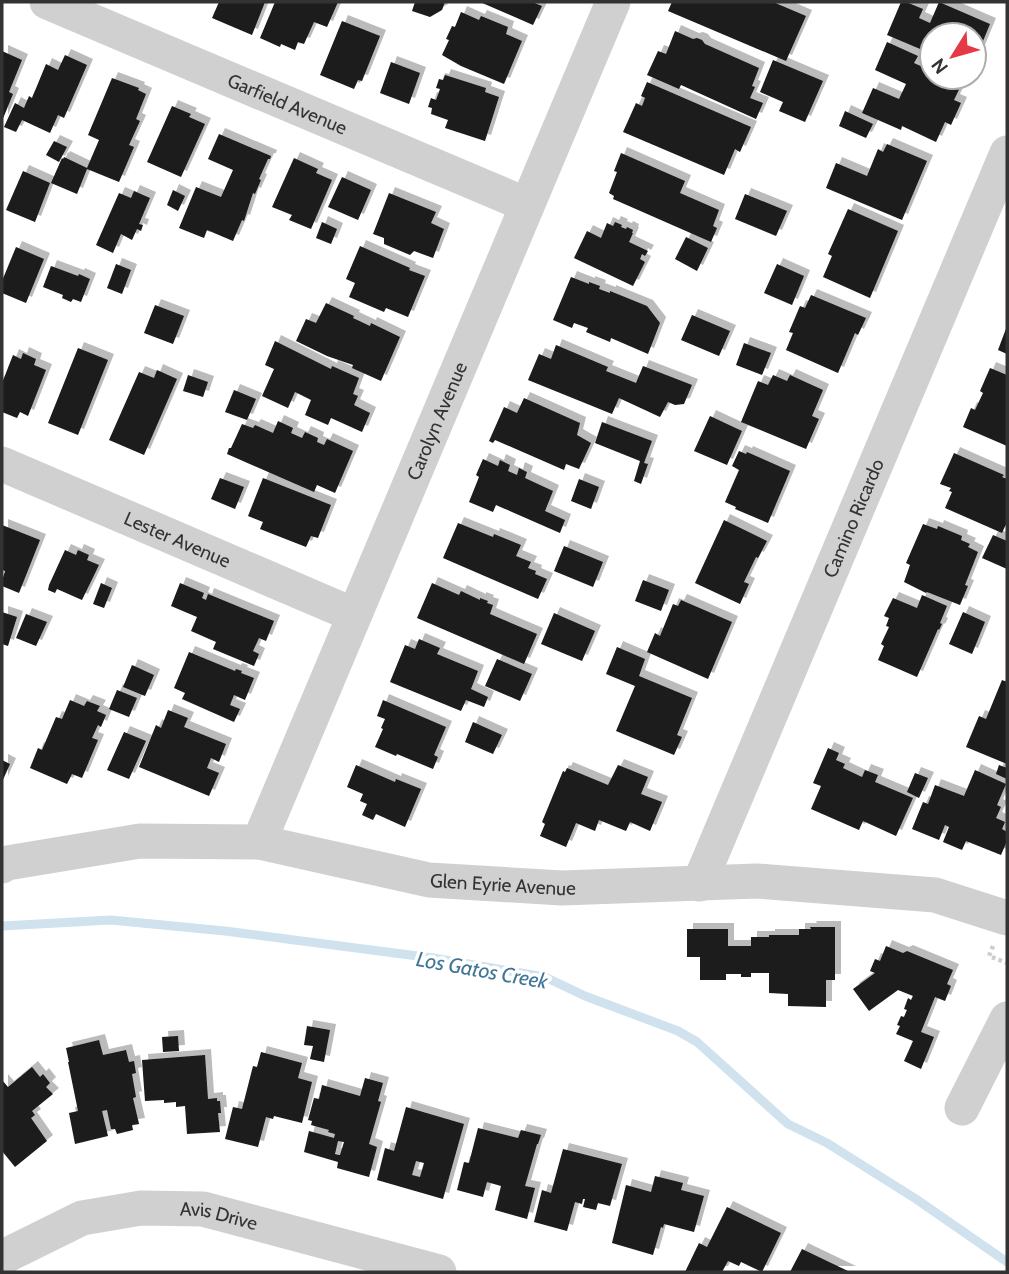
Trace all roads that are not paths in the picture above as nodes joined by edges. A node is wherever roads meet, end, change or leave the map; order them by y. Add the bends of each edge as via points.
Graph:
1 (47, 2) edge
2 (613, 2) edge
3 (1007, 153) edge
4 (527, 205) junction
5 (2, 464) edge
6 (354, 615) junction
7 (259, 842) junction
8 (2, 866) edge
9 (699, 884) junction
10 (1007, 918) edge
11 (1007, 1019) edge
12 (961, 1108) dead end
13 (2, 1259) edge
14 (439, 1272) edge

1 - 4 street, Garfield Avenue
2 - 4 street, Carolyn Avenue
3 - 9 street, Camino Ricardo
4 - 6 street, Carolyn Avenue
5 - 6 street, Lester Avenue
6 - 7 street, Carolyn Avenue
7 - 8 street, Glen Eyrie Avenue via 140,841
7 - 9 street, Glen Eyrie Avenue via 429,880 562,888
9 - 10 street, Glen Eyrie Avenue via 757,881 935,895
11 - 12 street
13 - 14 street, Avis Drive via 82,1218 141,1208 203,1209

